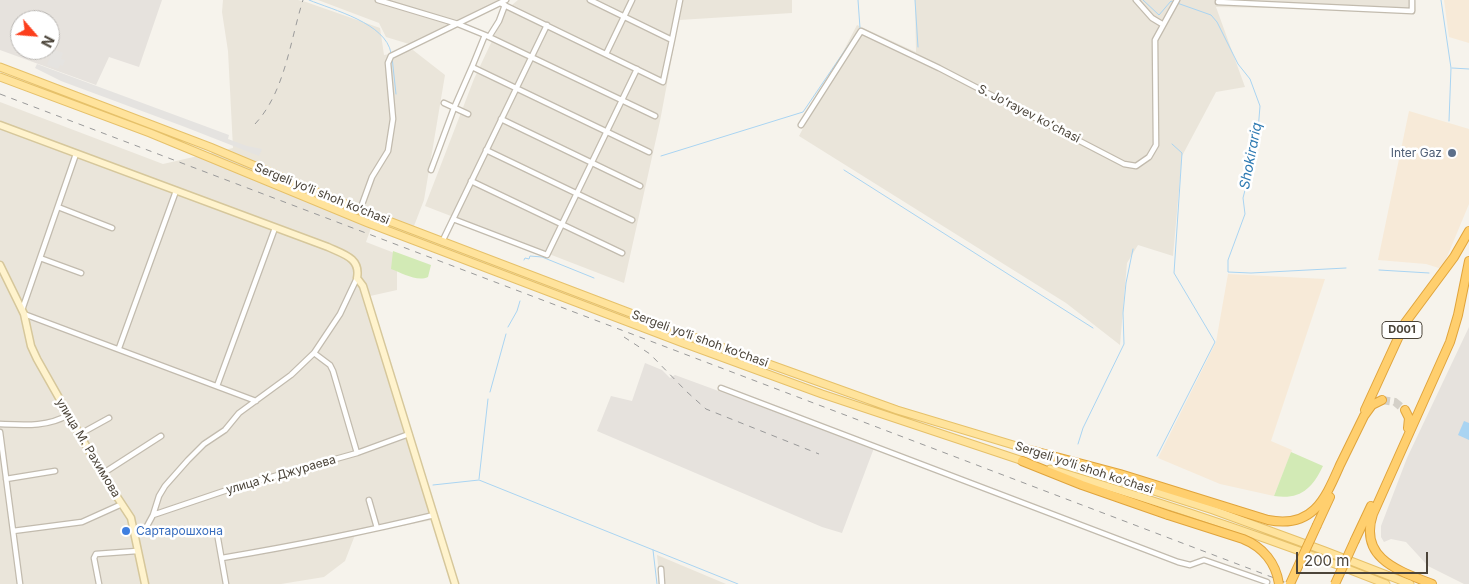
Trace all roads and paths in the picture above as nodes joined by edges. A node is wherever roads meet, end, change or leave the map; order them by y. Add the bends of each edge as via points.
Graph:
1 (378, 0) edge
2 (590, 0) edge
3 (632, 0) edge
4 (680, 0) edge
5 (1136, 0) edge
6 (1177, 0) edge
7 (1412, 0) edge
8 (504, 2) edge
9 (1218, 2) dead end
10 (624, 16) junction
11 (458, 24) junction
12 (1162, 24) junction
13 (547, 25) junction
14 (487, 36) junction
15 (672, 40) junction
16 (606, 54) junction
17 (531, 57) junction
18 (0, 67) edge
19 (472, 67) junction
20 (637, 69) junction
21 (0, 77) edge
22 (516, 88) junction
23 (622, 100) junction
24 (444, 103) dead end
25 (454, 108) junction
26 (468, 114) dead end
27 (655, 116) dead end
28 (501, 119) junction
29 (0, 125) edge
30 (801, 125) dead end
31 (606, 132) junction
32 (486, 150) junction
33 (649, 152) dead end
34 (76, 154) junction
35 (592, 163) junction
36 (431, 170) dead end
37 (471, 181) junction
38 (640, 186) dead end
39 (176, 191) junction
40 (577, 194) junction
41 (58, 207) junction
42 (360, 210) junction
43 (453, 219) junction
44 (632, 220) dead end
45 (562, 224) junction
46 (112, 228) dead end
47 (275, 228) junction
48 (1469, 232) edge
49 (442, 242) junction
50 (622, 253) dead end
51 (40, 258) junction
52 (1469, 261) edge
53 (0, 265) edge
54 (81, 273) dead end
55 (357, 278) junction
56 (23, 312) junction
57 (119, 348) junction
58 (314, 353) junction
59 (218, 386) junction
60 (721, 388) dead end
61 (1382, 400) dead end
62 (256, 401) junction
63 (1405, 410) dead end
64 (68, 415) junction
65 (108, 418) dead end
66 (0, 424) edge
67 (0, 432) edge
68 (80, 434) junction
69 (409, 434) junction
70 (162, 436) dead end
71 (1353, 437) junction
72 (1402, 448) junction
73 (1026, 449) junction
74 (357, 452) junction
75 (1022, 461) junction
76 (55, 471) dead end
77 (102, 474) junction
78 (6, 479) junction
79 (369, 500) dead end
80 (122, 504) junction
81 (153, 515) junction
82 (434, 515) junction
83 (377, 528) junction
84 (13, 531) junction
85 (217, 533) dead end
86 (136, 536) junction
87 (137, 551) junction
88 (222, 558) junction
89 (661, 569) dead end
90 (1267, 582) dead end
91 (20, 584) edge
92 (99, 584) edge
93 (145, 584) edge
94 (226, 584) edge
95 (455, 584) edge
96 (662, 584) edge
97 (1279, 584) edge
98 (1290, 584) edge
99 (1335, 584) edge
100 (1386, 584) edge
101 (1410, 584) edge
102 (1432, 584) edge

1 - 11 street
2 - 10 street
3 - 10 street
4 - 15 street
5 - 12 street
6 - 12 street, S. Joʻrayev koʻchasi
7 - 9 street via 1412,11
8 - 11 street
8 - 13 street
8 - 14 street via 499,21
10 - 15 street
10 - 16 street
11 - 14 street
11 - 42 street via 392,57 388,63 393,119 388,151 372,177
12 - 30 street, S. Joʻrayev koʻchasi via 1155,44 1156,145 1149,157 1136,166 1124,164 861,31
13 - 16 street
13 - 17 street
14 - 17 street
14 - 19 street
15 - 20 street via 663,82
16 - 20 street
17 - 22 street
17 - 23 street
18 - 42 main road, Sergeli yo‘li shoh ko‘chasi via 210,147
19 - 22 street
19 - 25 street
20 - 23 street
21 - 75 main road, Sergeli yo‘li shoh ko‘chasi via 150,133 368,223 693,346 822,394
22 - 28 street
22 - 31 street
23 - 27 street
23 - 31 street
24 - 25 street
25 - 26 street
25 - 36 street
28 - 32 street
28 - 35 street
29 - 34 street
31 - 33 street
31 - 35 street
32 - 37 street
32 - 40 street
34 - 39 street
34 - 41 street
35 - 38 street
35 - 40 street
37 - 43 street
37 - 45 street
39 - 47 street
39 - 57 street
40 - 44 street
40 - 45 street
41 - 46 street
41 - 51 street
42 - 49 main road, Sergeli yo‘li shoh ko‘chasi
43 - 45 street via 547,255
43 - 49 street
45 - 50 street
47 - 55 street via 351,258 358,268
47 - 59 street
48 - 71 highway, D001 via 1405,324
49 - 73 main road, Sergeli yo‘li shoh ko‘chasi via 827,386
51 - 54 street
51 - 56 street
52 - 72 highway via 1450,342
53 - 56 street, улица М. Рахимова
55 - 58 street via 340,314
55 - 69 street via 363,286
56 - 57 street
56 - 64 street, улица М. Рахимова via 34,354
57 - 59 street
58 - 62 street
58 - 74 street via 333,370
59 - 62 street
60 - 90 street via 1178,562 1190,565 1204,560
61 - 71 highway via 1369,408
62 - 81 street via 239,413 225,430 204,444 176,473 159,496
63 - 72 highway via 1409,425
64 - 66 street via 57,422
64 - 68 street, улица М. Рахимова
65 - 68 street
67 - 78 street
68 - 77 street, улица М. Рахимова
69 - 74 street, улица Х. Джураева
69 - 82 street
70 - 77 street
71 - 73 highway via 1327,495 1319,505 1303,517 1280,522
71 - 98 highway, D001, bridge via 1338,480
72 - 99 highway, bridge
72 - 102 highway via 1373,514 1371,539 1384,561
73 - 101 main road, Sergeli yo‘li shoh ko‘chasi via 1213,510
74 - 81 street, улица Х. Джураева
75 - 97 highway, bridge via 1252,543 1270,560
75 - 100 main road, Sergeli yo‘li shoh ko‘chasi via 1221,523
76 - 78 street
77 - 80 street, улица М. Рахимова
78 - 84 street
79 - 83 street
80 - 84 street via 82,522
80 - 86 street, улица М. Рахимова
81 - 86 street
82 - 83 street
82 - 95 street
83 - 88 street
84 - 91 street
85 - 88 street
86 - 87 street, улица М. Рахимова
87 - 92 street via 96,554
87 - 93 street, улица М. Рахимова
88 - 94 street
89 - 96 street

